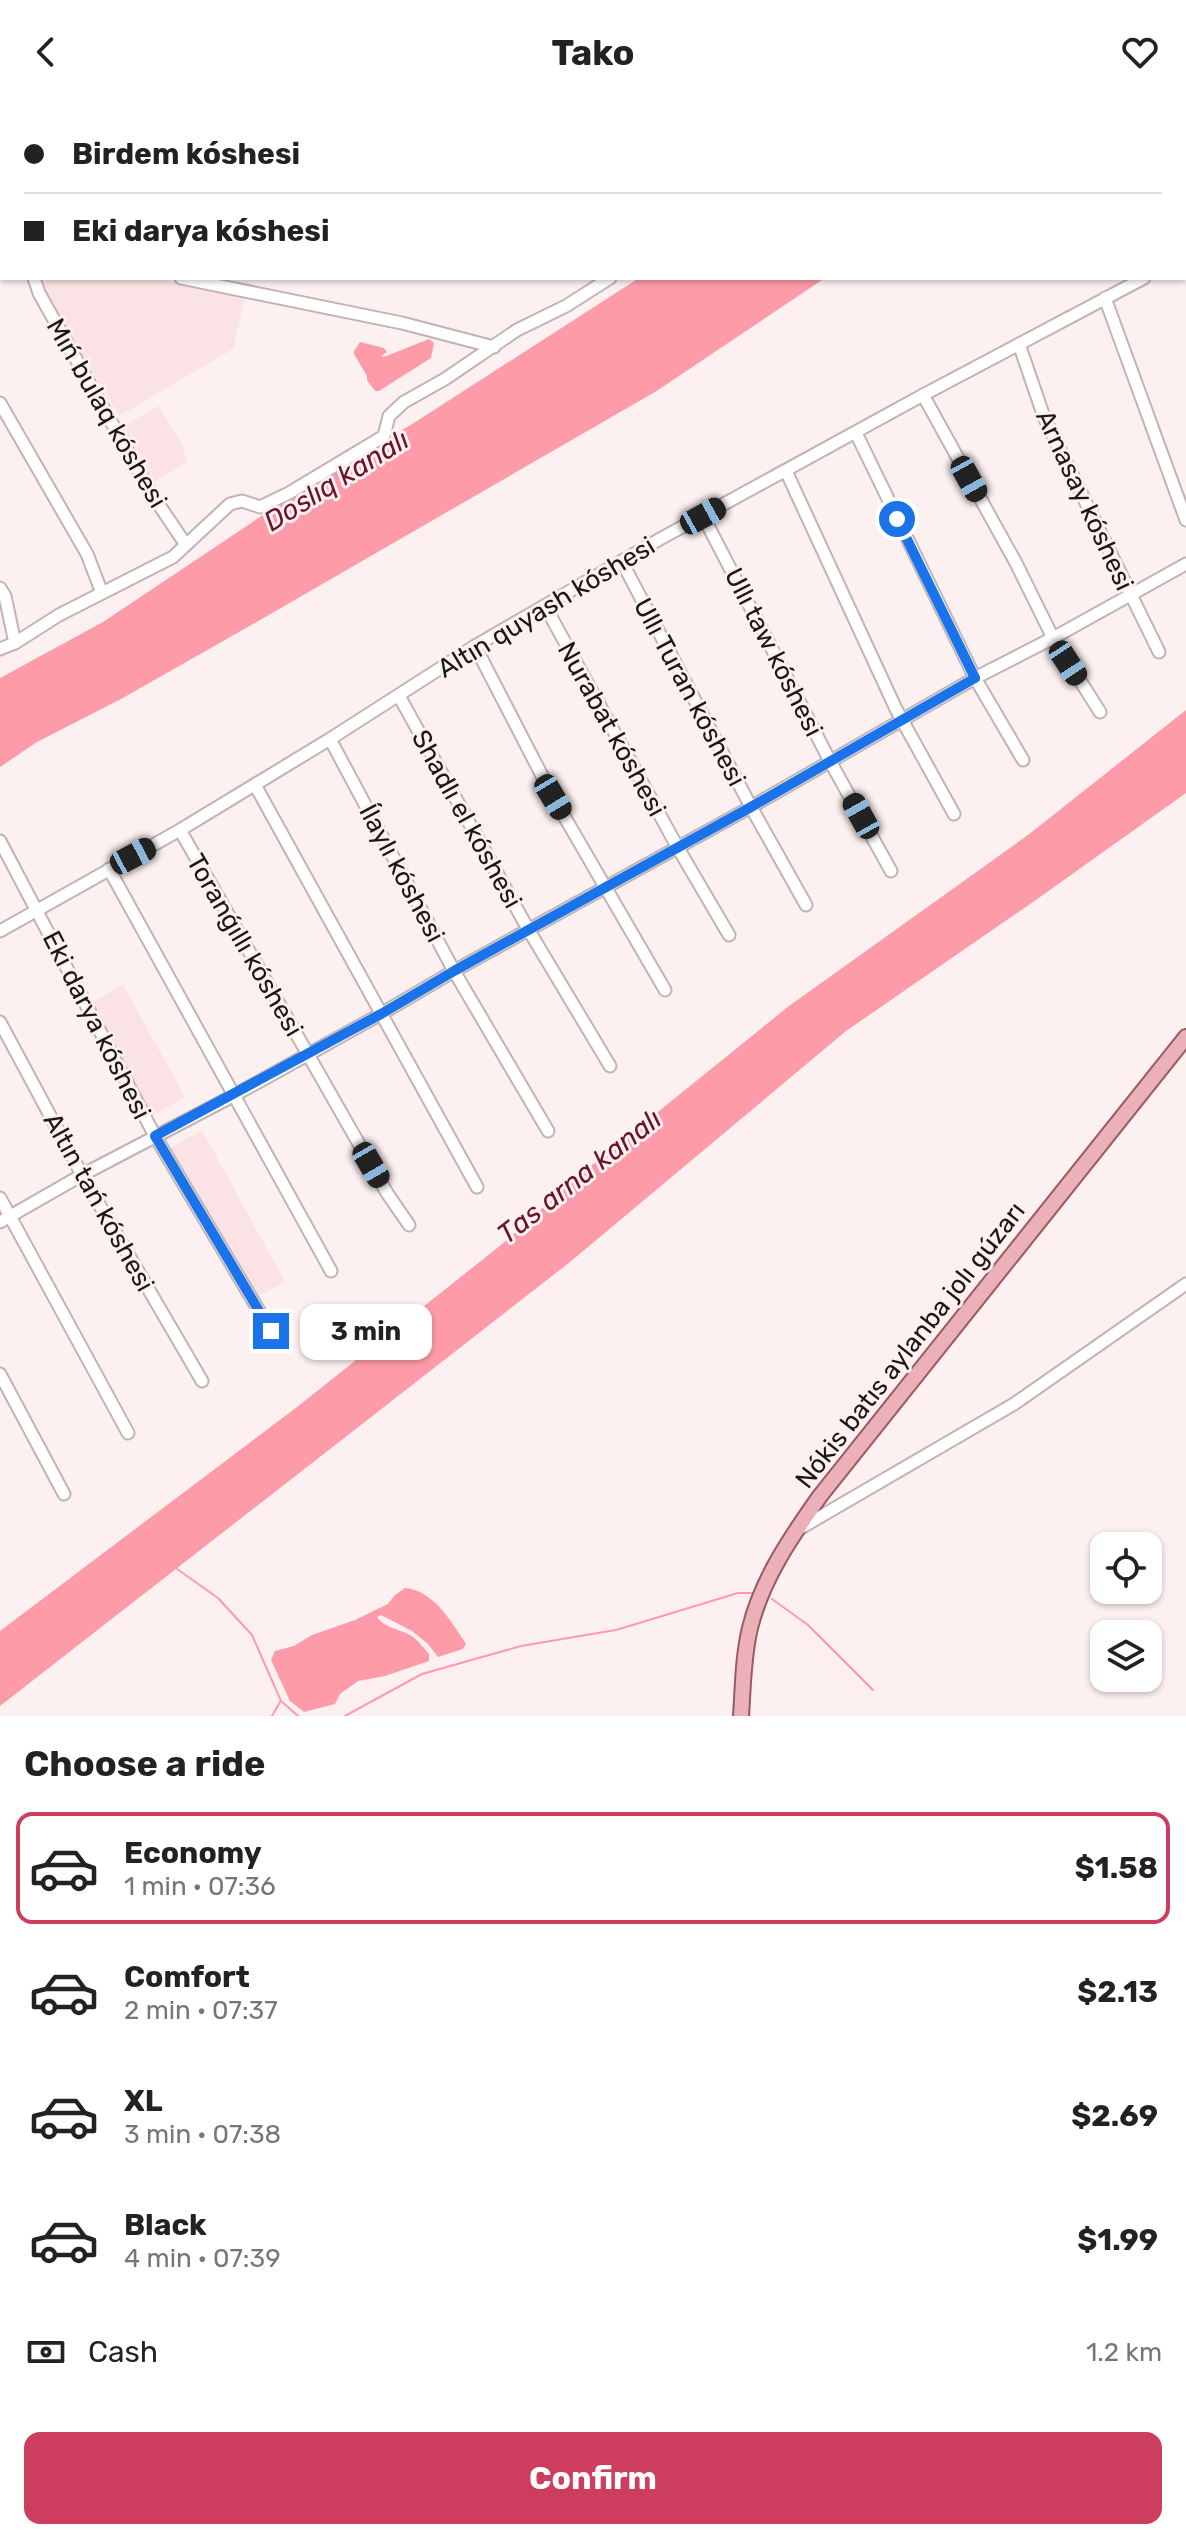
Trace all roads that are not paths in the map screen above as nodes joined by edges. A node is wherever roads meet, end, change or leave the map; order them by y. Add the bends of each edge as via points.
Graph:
1 (35, 280) edge
2 (204, 280) edge
3 (605, 280) edge
4 (1140, 280) edge
5 (239, 283) edge
6 (1105, 298) junction
7 (1019, 344) junction
8 (494, 347) junction
9 (923, 395) junction
10 (0, 403) edge
11 (856, 433) junction
12 (786, 471) junction
13 (703, 516) junction
14 (1186, 520) edge
15 (186, 545) junction
16 (622, 562) junction
17 (1186, 564) edge
18 (0, 588) edge
19 (102, 593) junction
20 (1130, 595) junction
21 (545, 606) junction
22 (1053, 638) junction
23 (15, 643) junction
24 (475, 646) junction
25 (0, 649) edge
26 (1159, 652) dead end
27 (975, 678) junction
28 (399, 696) junction
29 (1100, 712) dead end
30 (901, 719) junction
31 (330, 739) junction
32 (1023, 760) dead end
33 (830, 761) junction
34 (255, 785) junction
35 (751, 807) junction
36 (954, 814) dead end
37 (180, 830) junction
38 (0, 841) edge
39 (678, 848) junction
40 (109, 869) junction
41 (891, 871) dead end
42 (607, 886) junction
43 (806, 905) dead end
44 (38, 910) junction
45 (528, 929) junction
46 (0, 931) edge
47 (729, 935) dead end
48 (454, 971) junction
49 (665, 990) dead end
50 (381, 1014) junction
51 (0, 1022) edge
52 (1186, 1037) edge
53 (308, 1054) junction
54 (610, 1066) dead end
55 (233, 1096) junction
56 (548, 1131) dead end
57 (155, 1136) junction
58 (82, 1175) junction
59 (477, 1187) dead end
60 (0, 1198) edge
61 (5, 1218) edge
62 (409, 1225) dead end
63 (331, 1271) dead end
64 (1186, 1284) edge
65 (271, 1331) dead end
66 (0, 1374) edge
67 (202, 1381) dead end
68 (128, 1433) dead end
69 (64, 1494) dead end
70 (795, 1531) junction
71 (741, 1716) edge

1 - 15 street, Mıń bulaq kóshesi via 151,493
2 - 5 street
3 - 8 street
4 - 6 street, Altın quyash kóshesi
5 - 8 street
6 - 7 street, Altın quyash kóshesi
6 - 14 street
7 - 9 street, Altın quyash kóshesi
7 - 20 street, Arnasay kóshesi via 1044,417
8 - 15 street via 404,402 389,416 384,436 260,507 242,501 230,504
9 - 11 street, Altın quyash kóshesi
9 - 22 street
10 - 19 street via 87,554
11 - 12 street, Altın quyash kóshesi
11 - 27 street
12 - 13 street, Altın quyash kóshesi
12 - 30 street
13 - 16 street, Altın quyash kóshesi
13 - 33 street, Ullı taw kóshesi
15 - 19 street
16 - 21 street, Altın quyash kóshesi
16 - 35 street, Ullı Turan kóshesi
17 - 20 street
18 - 23 street
19 - 23 street
20 - 22 street
20 - 26 street, Arnasay kóshesi
21 - 24 street, Altın quyash kóshesi
21 - 39 street, Nurabat kóshesi
22 - 27 street
22 - 29 street
23 - 25 street
24 - 28 street, Altın quyash kóshesi
24 - 42 street via 553,797
27 - 30 street
27 - 32 street
28 - 31 street, Altın quyash kóshesi
28 - 45 street, Shadlı el kóshesi
30 - 33 street
30 - 36 street
31 - 34 street, Altın quyash kóshesi
31 - 48 street, Ílaylı kóshesi
33 - 35 street
33 - 41 street, Ullı taw kóshesi
34 - 37 street, Altın quyash kóshesi
34 - 50 street
35 - 39 street
35 - 43 street, Ullı Turan kóshesi
37 - 40 street, Altın quyash kóshesi
37 - 53 street, Toranǵıllı kóshesi
38 - 44 street, Eki darya kóshesi
39 - 42 street
39 - 47 street, Nurabat kóshesi
40 - 44 street, Altın quyash kóshesi
40 - 55 street
42 - 45 street
42 - 49 street
44 - 46 street, Altın quyash kóshesi
44 - 57 street, Eki darya kóshesi
45 - 48 street
45 - 54 street, Shadlı el kóshesi
48 - 50 street
48 - 56 street, Ílaylı kóshesi
50 - 53 street
50 - 59 street
51 - 58 street, Altın tań kóshesi
52 - 70 main road, Nókis batıs aylanba jolı gúzarı
53 - 55 street
53 - 62 street, Toranǵıllı kóshesi
55 - 57 street
55 - 63 street
57 - 58 street
57 - 65 street, Eki darya kóshesi
58 - 61 street
58 - 67 street, Altın tań kóshesi
60 - 61 street
61 - 68 street
64 - 70 street via 1014,1404
66 - 69 street
70 - 71 main road, Nókis batıs aylanba jolı gúzarı via 769,1575 749,1630

